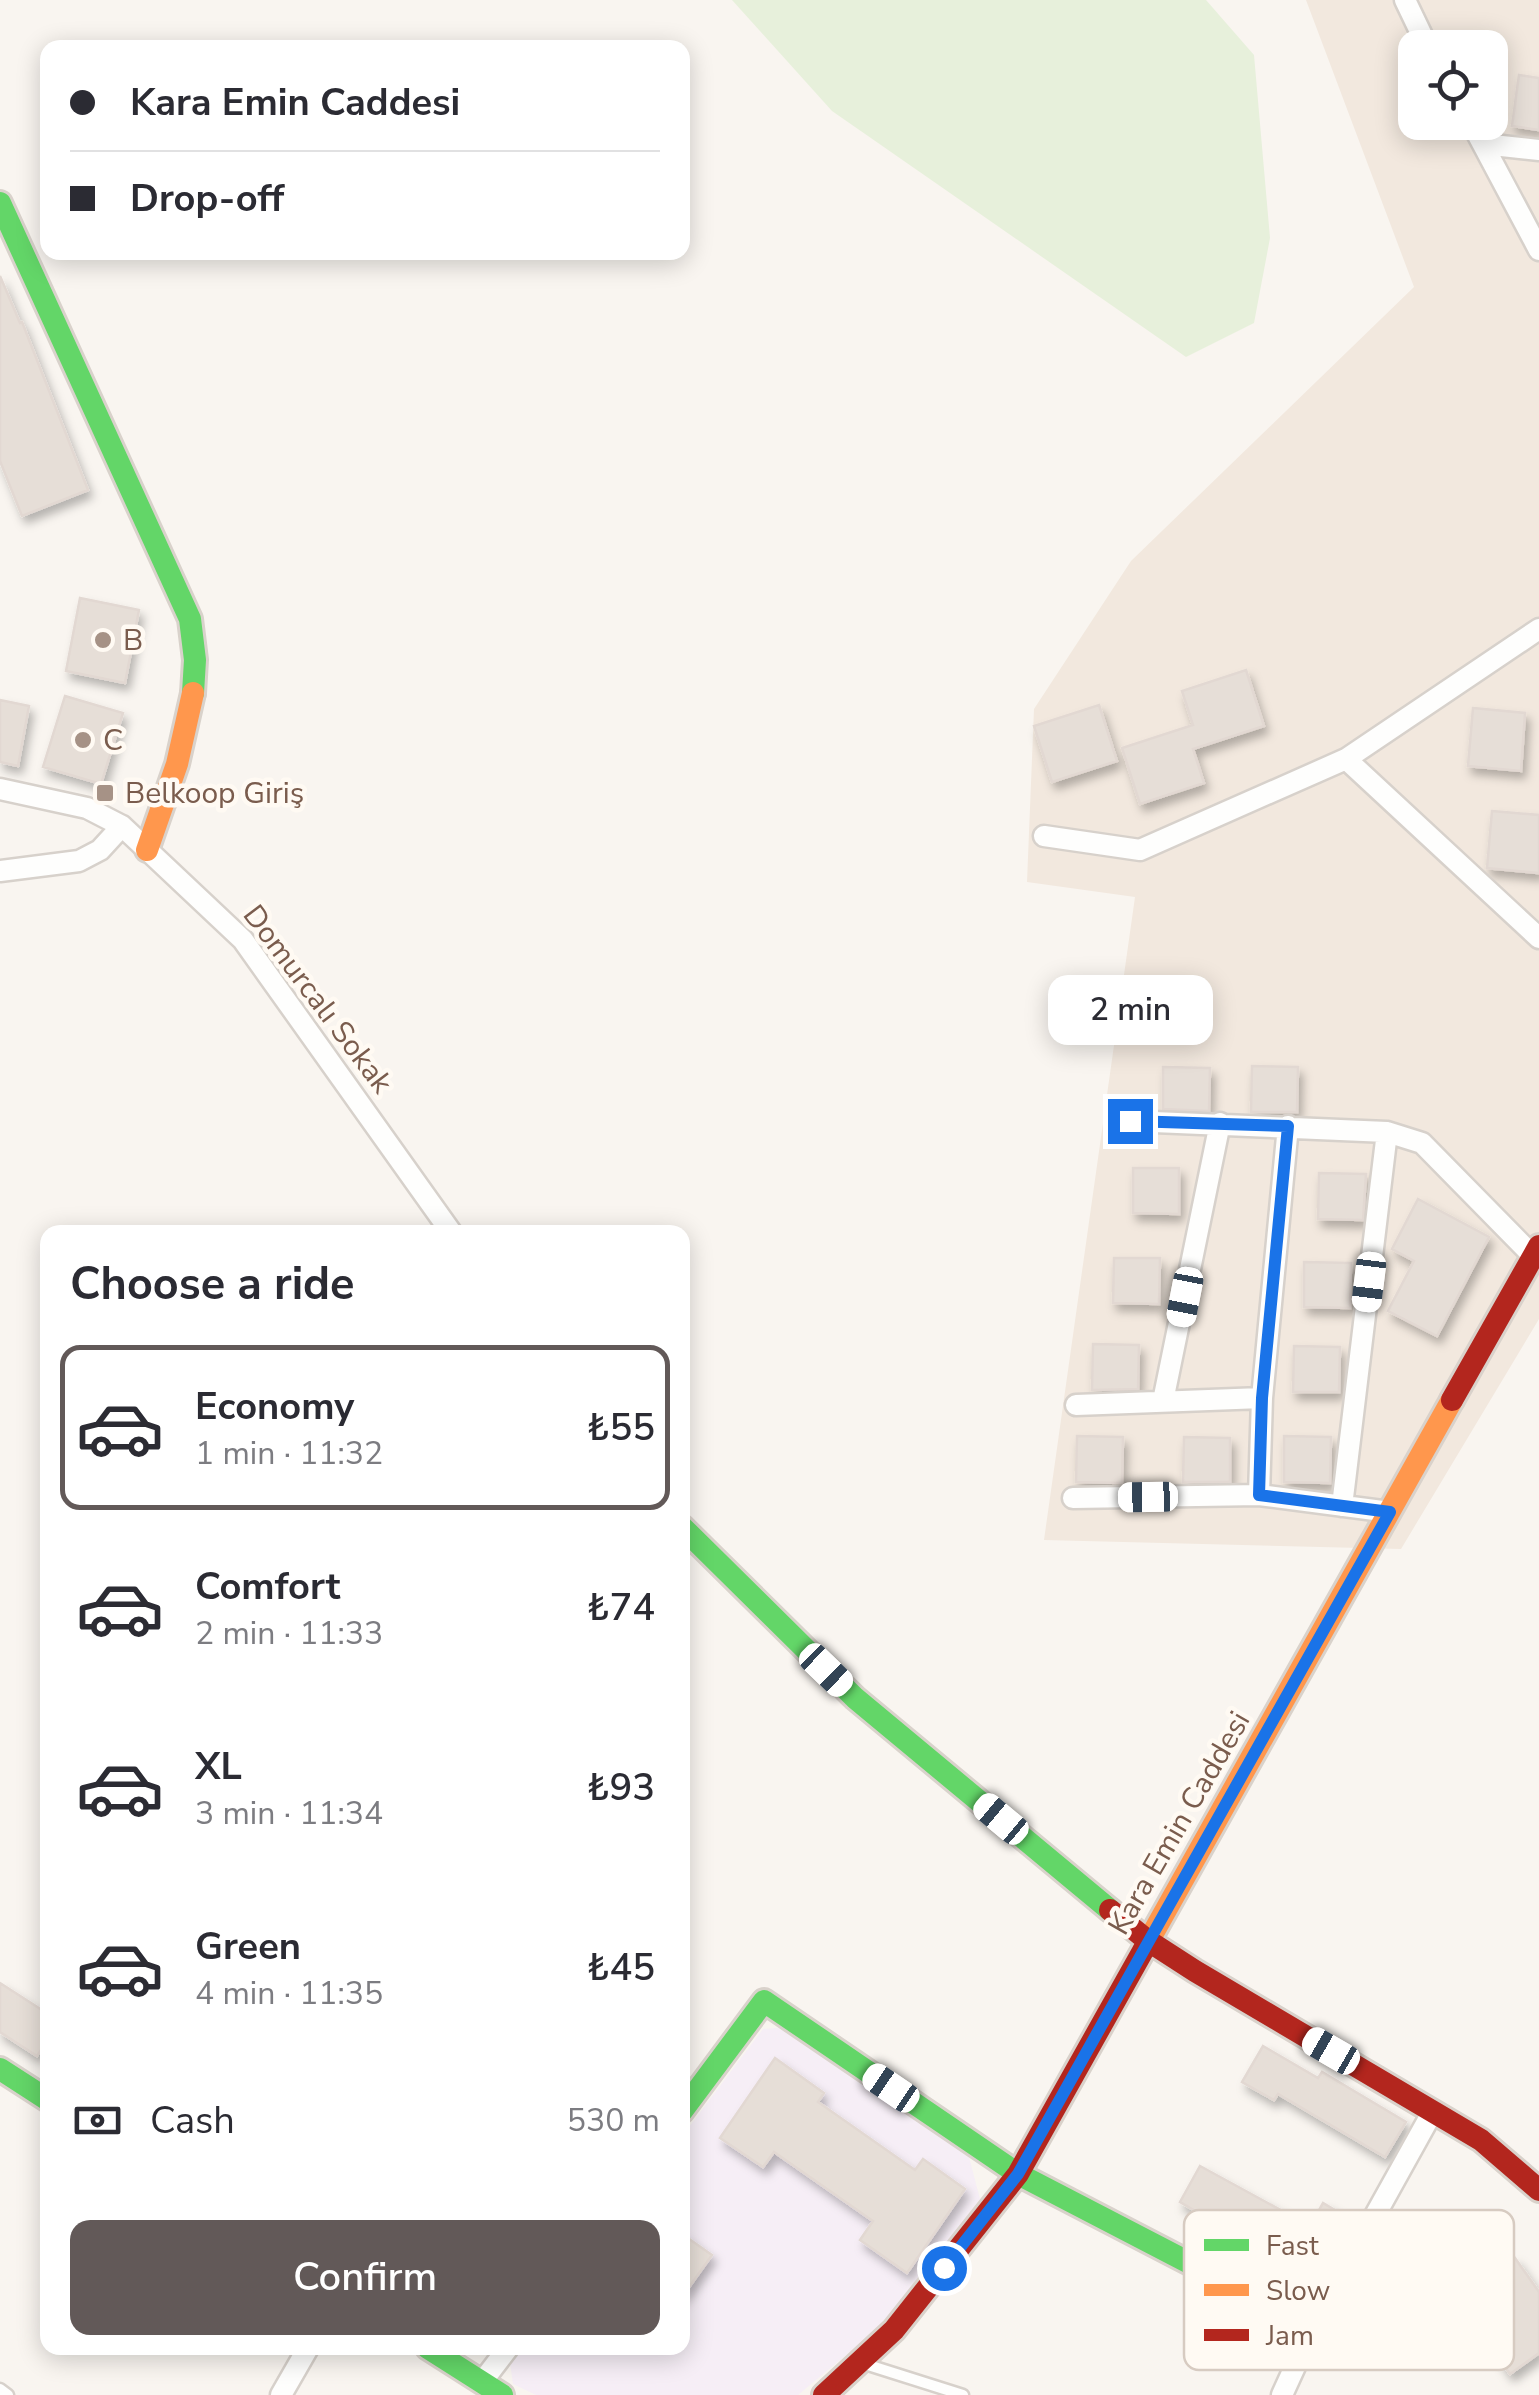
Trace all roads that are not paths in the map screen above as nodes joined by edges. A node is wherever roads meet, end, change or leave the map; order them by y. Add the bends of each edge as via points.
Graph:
1 (1405, 0) edge
2 (1419, 30) edge
3 (1481, 140) edge
4 (1483, 144) junction
5 (1539, 150) edge
6 (0, 202) edge
7 (1539, 250) edge
8 (1539, 629) edge
9 (1346, 760) junction
10 (0, 789) edge
11 (122, 826) junction
12 (1044, 836) dead end
13 (147, 850) junction
14 (0, 871) edge
15 (1539, 938) edge
16 (1130, 1121) dead end
17 (1220, 1123) junction
18 (1288, 1126) junction
19 (1387, 1132) junction
20 (446, 1225) edge
21 (1536, 1251) edge
22 (1262, 1398) junction
23 (1164, 1401) junction
24 (1076, 1405) dead end
25 (1259, 1495) junction
26 (1073, 1498) dead end
27 (1342, 1506) junction
28 (1390, 1512) junction
29 (690, 1534) edge
30 (1147, 1940) junction
31 (0, 2070) edge
32 (40, 2095) edge
33 (690, 2100) edge
34 (1433, 2111) junction
35 (1018, 2174) junction
36 (1539, 2190) edge
37 (1378, 2210) edge
38 (1184, 2260) edge
39 (304, 2355) edge
40 (439, 2355) edge
41 (505, 2355) edge
42 (860, 2362) junction
43 (1293, 2370) edge
44 (0, 2389) edge
45 (492, 2389) edge
46 (8, 2395) edge
47 (281, 2395) edge
48 (824, 2395) edge
49 (963, 2395) edge
50 (1282, 2395) edge

1 - 2 street
3 - 4 street
4 - 5 street
4 - 7 street
6 - 13 street via 190,618 196,671 188,719 180,762
8 - 9 street
9 - 12 street via 1140,850
9 - 15 street
10 - 11 street, Domurcalı Sokak via 87,808
11 - 13 street, Domurcalı Sokak
11 - 14 street via 100,850 79,860
13 - 20 street, Domurcalı Sokak via 243,940
16 - 17 street
17 - 18 street
17 - 23 street
18 - 19 street
18 - 22 street
19 - 21 street via 1422,1143
19 - 27 street
21 - 28 street, Kara Emin Caddesi
22 - 23 street
22 - 25 street
23 - 24 street
25 - 26 street
25 - 27 street
27 - 28 street
28 - 30 street, Kara Emin Caddesi
29 - 30 street via 855,1698
30 - 34 street
30 - 35 street, Kara Emin Caddesi
31 - 32 street
33 - 35 street via 764,2001
34 - 36 street via 1481,2140
34 - 37 street
35 - 38 street
35 - 42 street, Kara Emin Caddesi via 894,2330
39 - 47 street
40 - 45 street
41 - 45 street
42 - 48 street, Kara Emin Caddesi
42 - 49 lane
43 - 50 street
44 - 46 lane

